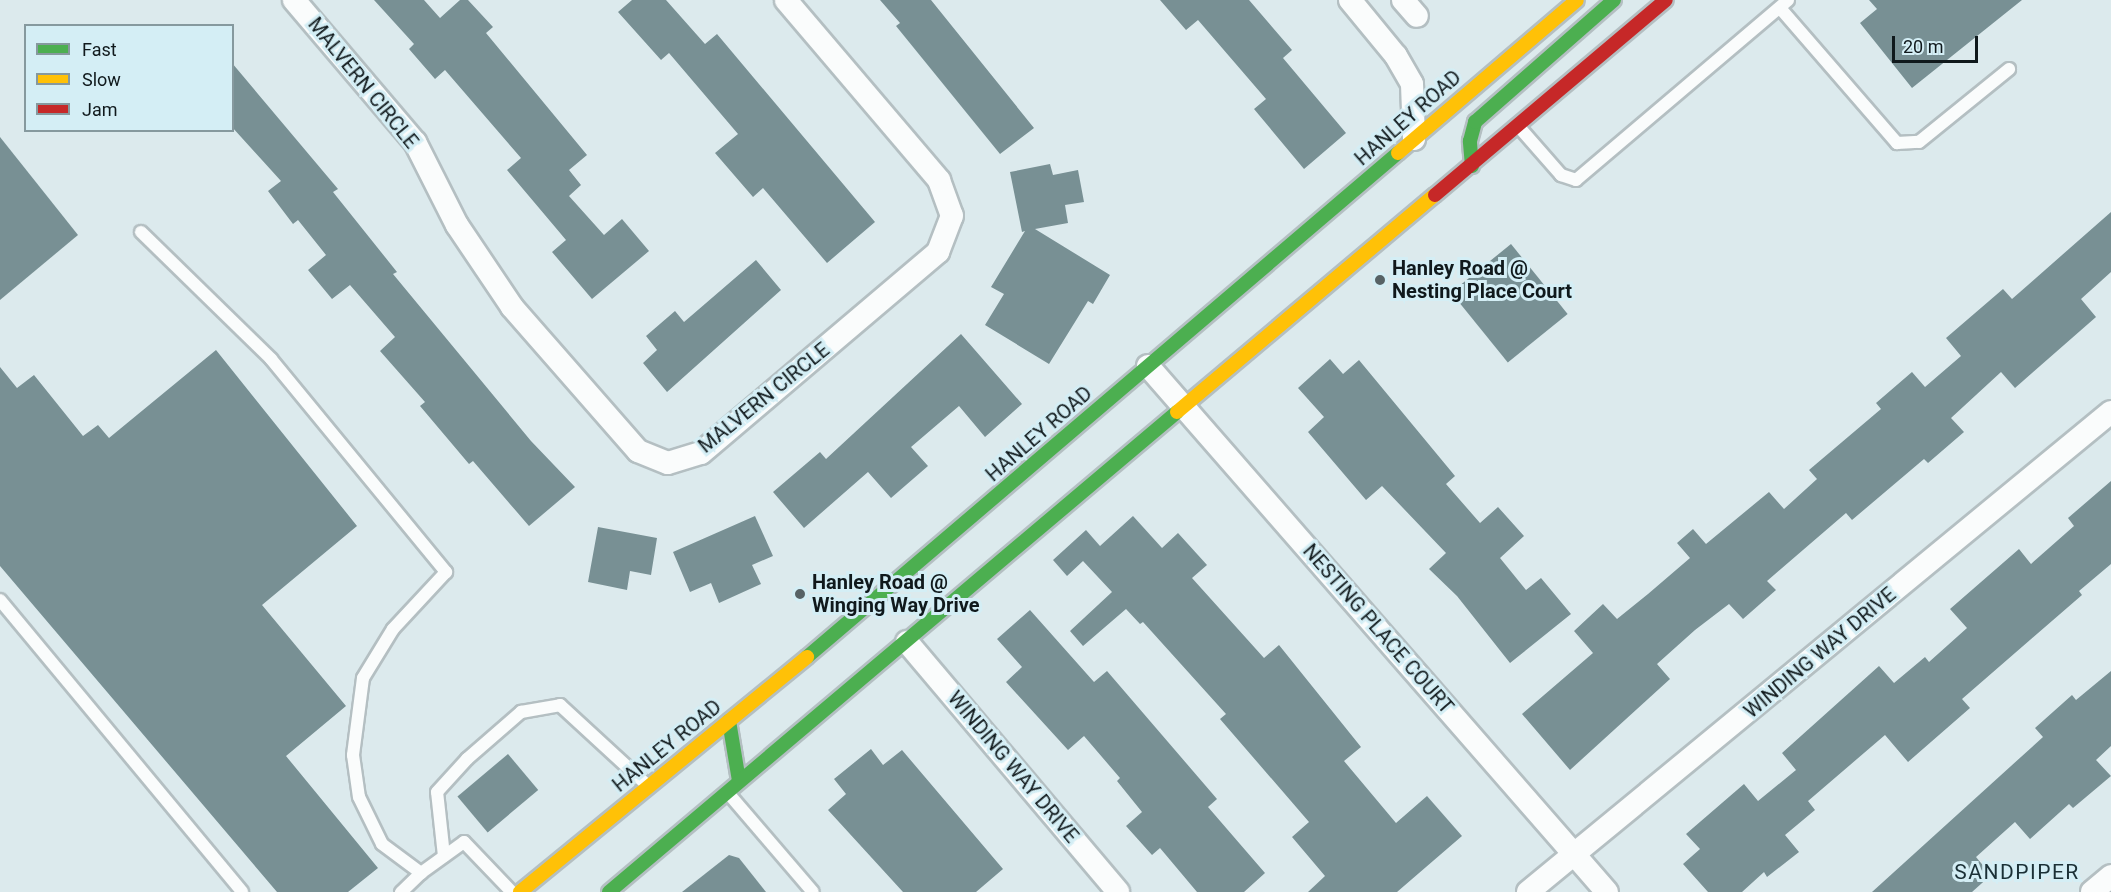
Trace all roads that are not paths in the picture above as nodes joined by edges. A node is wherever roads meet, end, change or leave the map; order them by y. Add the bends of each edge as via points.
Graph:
1 (294, 0) edge
2 (786, 0) edge
3 (1350, 0) edge
4 (1577, 0) edge
5 (1614, 0) edge
6 (1666, 0) edge
7 (1784, 4) edge
8 (2009, 69) dead end
9 (1518, 126) junction
10 (1414, 139) junction
11 (1472, 166) junction
12 (141, 232) dead end
13 (1148, 366) junction
14 (1182, 406) junction
15 (2111, 412) edge
16 (0, 600) edge
17 (907, 642) junction
18 (729, 721) junction
19 (739, 781) junction
20 (649, 786) junction
21 (727, 791) junction
22 (1575, 855) junction
23 (444, 856) junction
24 (421, 873) junction
25 (2111, 876) edge
26 (242, 892) edge
27 (401, 892) edge
28 (512, 892) edge
29 (520, 892) edge
30 (609, 892) edge
31 (813, 892) edge
32 (1118, 892) edge
33 (1528, 892) edge
34 (1607, 892) edge
35 (2092, 892) edge

1 - 2 street, MALVERN CIRCLE via 415,142 457,225 512,307 639,451 668,463 701,453 938,252 952,216 939,180
3 - 10 street via 1396,56 1412,84
4 - 10 main road, HANLEY ROAD
5 - 11 main road via 1475,122 1470,141
6 - 9 main road
7 - 8 lane via 1897,143 1919,142
7 - 9 lane via 1576,180 1560,175
9 - 11 main road
10 - 13 main road, HANLEY ROAD
11 - 14 main road
12 - 24 lane via 271,360 446,572 393,629 363,678 353,755 359,797 382,844
13 - 14 street, NESTING PLACE COURT
13 - 18 main road, HANLEY ROAD
14 - 17 main road
14 - 22 street, NESTING PLACE COURT
15 - 22 street, WINDING WAY DRIVE
16 - 26 lane
17 - 19 main road
17 - 32 street, WINDING WAY DRIVE
18 - 19 main road
18 - 20 main road, HANLEY ROAD
19 - 21 main road
20 - 23 lane via 560,705 520,712 437,792
20 - 29 main road, HANLEY ROAD
21 - 30 main road
21 - 31 lane
22 - 33 street, WINDING WAY DRIVE
22 - 34 street, NESTING PLACE COURT
23 - 24 lane
23 - 28 lane via 464,842
24 - 27 lane
25 - 35 street

